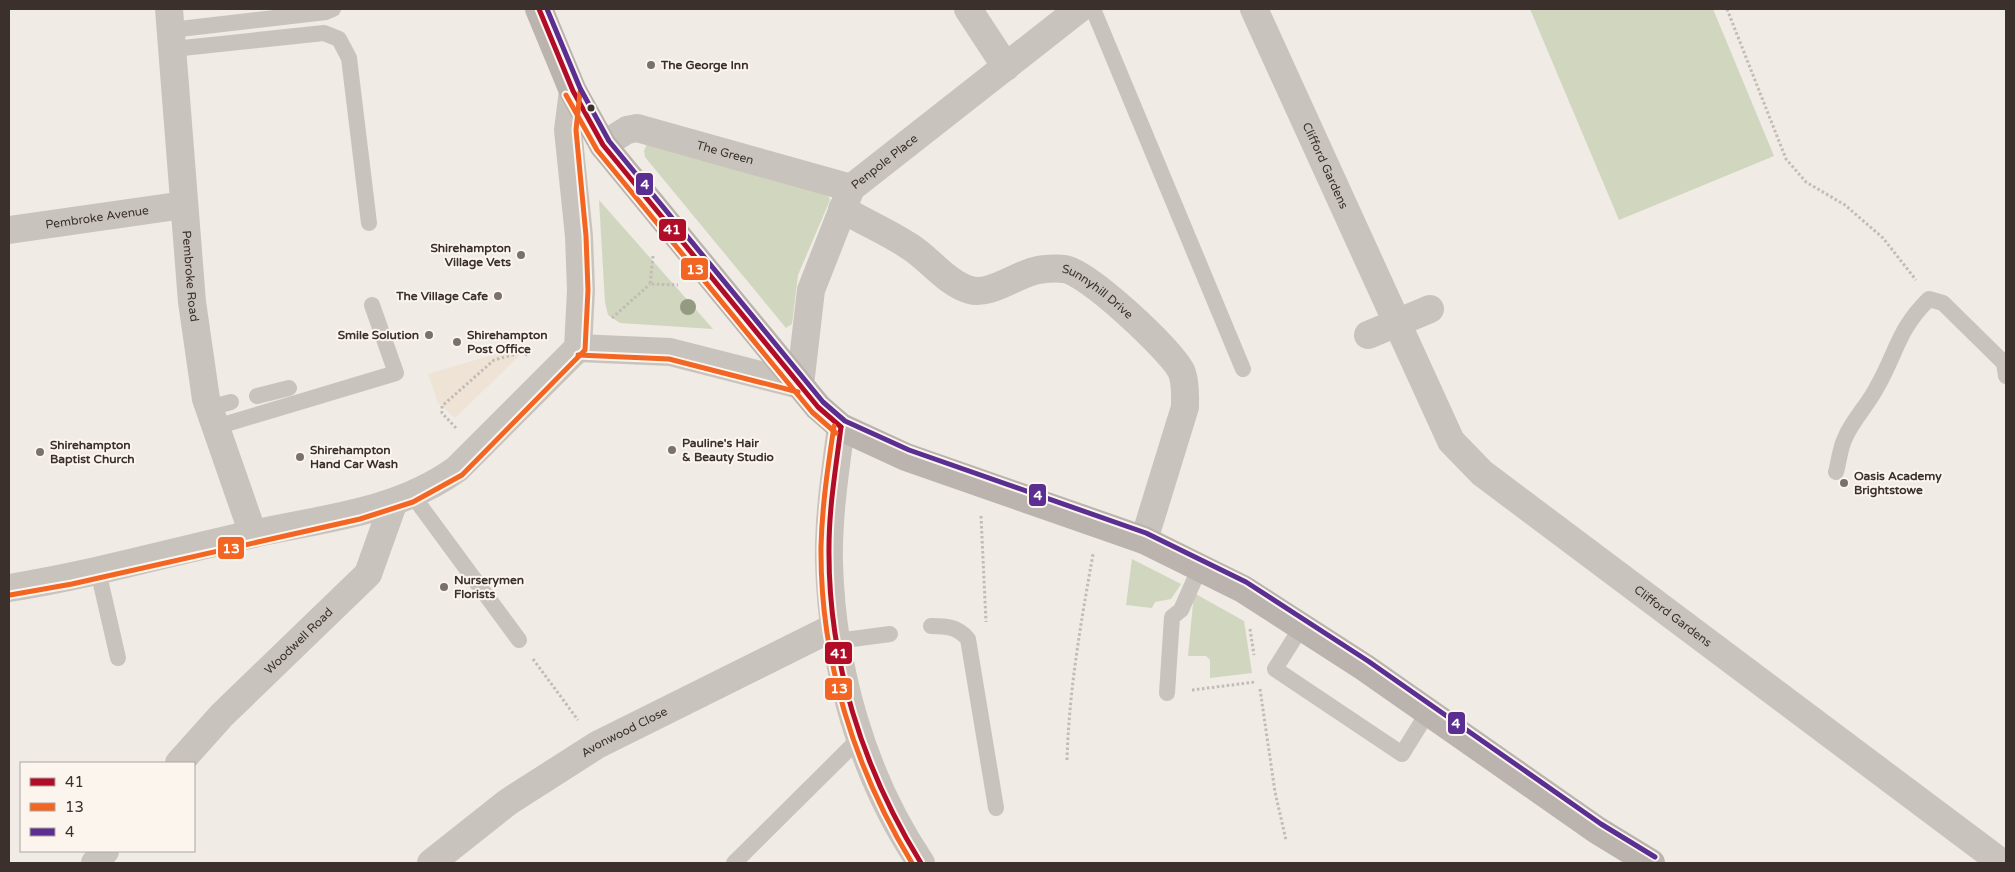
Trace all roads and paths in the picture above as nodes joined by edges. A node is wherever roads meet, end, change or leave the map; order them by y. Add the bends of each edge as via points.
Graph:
1 (333, 9) edge
2 (540, 9) edge
3 (968, 9) edge
4 (1079, 9) edge
5 (1093, 9) edge
6 (1254, 9) edge
7 (1727, 9) edge
8 (171, 29) edge
9 (1006, 67) junction
10 (573, 91) junction
11 (603, 145) junction
12 (847, 199) junction
13 (184, 205) junction
14 (369, 223) dead end
15 (9, 230) edge
16 (650, 284) dead end
17 (1930, 299) junction
18 (372, 305) dead end
19 (1430, 309) dead end
20 (1397, 322) junction
21 (1368, 334) dead end
22 (578, 348) junction
23 (2006, 366) edge
24 (1243, 368) dead end
25 (549, 378) junction
26 (800, 385) junction
27 (289, 388) dead end
28 (257, 396) dead end
29 (219, 412) junction
30 (442, 414) dead end
31 (841, 428) junction
32 (1836, 472) dead end
33 (979, 482) junction
34 (403, 500) junction
35 (1098, 526) junction
36 (253, 534) junction
37 (1144, 540) junction
38 (1200, 567) junction
39 (98, 571) junction
40 (9, 588) edge
41 (1243, 589) junction
42 (931, 626) dead end
43 (987, 626) dead end
44 (1302, 626) junction
45 (835, 634) junction
46 (890, 634) dead end
47 (519, 640) joint
48 (118, 658) dead end
49 (1255, 663) dead end
50 (1167, 693) joint
51 (1428, 712) junction
52 (861, 737) junction
53 (596, 745) junction
54 (1066, 760) dead end
55 (180, 762) edge
56 (996, 808) dead end
57 (1286, 840) dead end
58 (104, 852) edge
59 (95, 863) edge
60 (431, 863) edge
61 (734, 863) edge
62 (921, 863) edge
63 (1651, 863) edge
64 (2002, 863) edge

1 - 8 lane
2 - 10 main road
3 - 9 street
4 - 9 street, Penpole Place
5 - 24 lane
6 - 20 street, Clifford Gardens
7 - 17 path via 1786,159 1806,182 1845,205 1883,238
8 - 13 street, Pembroke Road
8 - 14 lane via 324,33 338,39 349,58
9 - 12 street, Penpole Place
10 - 11 main road
10 - 22 street via 568,130 579,236
11 - 12 street, The Green via 627,130 637,128
11 - 26 main road
12 - 26 street via 811,290
12 - 37 street, Sunnyhill Drive via 952,281 969,290 982,292 1037,270 1067,268 1089,279 1166,350 1182,372 1184,407
13 - 15 street, Pembroke Avenue
13 - 29 street, Pembroke Road via 192,302
16 - 22 path
17 - 23 lane via 1943,304
17 - 32 lane via 1914,314 1897,341 1877,387 1844,439
18 - 29 lane via 396,373
19 - 20 street
20 - 21 street
20 - 64 street, Clifford Gardens via 1451,441 1482,473
22 - 25 street
22 - 26 street via 670,352
25 - 30 path via 523,352 494,360 442,406
25 - 34 street via 457,469 437,484
26 - 31 main road
27 - 28 lane
29 - 36 street, Pembroke Road
31 - 33 main road
31 - 45 street via 829,562
33 - 35 main road
33 - 43 path
34 - 36 street
34 - 47 lane
34 - 55 street, Woodwell Road via 368,574 222,715
35 - 37 main road
35 - 54 path via 1078,638 1068,714
36 - 39 street
37 - 38 main road
38 - 41 main road
38 - 50 lane via 1181,610 1172,617
39 - 40 street
39 - 48 lane
41 - 44 main road
41 - 49 path
42 - 56 lane via 948,626 961,631 968,639
44 - 51 main road
44 - 51 lane via 1275,669 1402,754
45 - 46 lane
45 - 52 street
45 - 53 street, Avonwood Close
47 - 53 path
50 - 57 path via 1258,682
51 - 63 main road via 1597,830
52 - 61 lane
52 - 62 street via 869,768
53 - 60 street, Avonwood Close via 508,802
58 - 59 street

